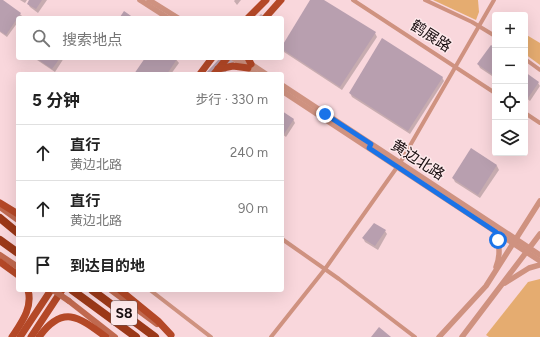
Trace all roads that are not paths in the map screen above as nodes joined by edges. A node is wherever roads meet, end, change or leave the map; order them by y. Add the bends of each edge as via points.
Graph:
1 (140, 0) edge
2 (150, 0) edge
3 (266, 0) edge
4 (281, 0) edge
5 (353, 0) edge
6 (425, 0) edge
7 (494, 0) edge
8 (165, 16) edge
9 (175, 16) edge
10 (251, 16) edge
11 (266, 16) edge
12 (479, 26) junction
13 (492, 34) edge
14 (209, 60) edge
15 (225, 60) edge
16 (239, 60) edge
17 (528, 61) edge
18 (249, 63) edge
19 (455, 67) junction
20 (540, 70) edge
21 (216, 71) edge
22 (201, 72) edge
23 (256, 72) edge
24 (263, 72) edge
25 (284, 86) edge
26 (492, 91) edge
27 (284, 92) edge
28 (528, 115) edge
29 (540, 123) edge
30 (370, 146) junction
31 (399, 165) junction
32 (540, 202) edge
33 (0, 203) edge
34 (0, 207) edge
35 (16, 213) edge
36 (0, 218) edge
37 (16, 219) edge
38 (0, 222) edge
39 (16, 232) edge
40 (496, 232) junction
41 (16, 233) edge
42 (540, 234) edge
43 (0, 240) edge
44 (284, 240) edge
45 (515, 242) junction
46 (528, 250) junction
47 (16, 252) edge
48 (540, 255) edge
49 (0, 256) edge
50 (540, 261) edge
51 (0, 262) edge
52 (540, 265) edge
53 (16, 266) edge
54 (325, 269) junction
55 (16, 274) edge
56 (491, 277) junction
57 (486, 286) junction
58 (501, 286) junction
59 (28, 292) edge
60 (51, 292) edge
61 (55, 292) edge
62 (61, 292) edge
63 (75, 292) edge
64 (95, 292) edge
65 (114, 292) edge
66 (123, 292) edge
67 (153, 292) edge
68 (495, 292) junction
69 (173, 336) edge
70 (12, 337) edge
71 (20, 337) edge
72 (31, 337) edge
73 (40, 337) edge
74 (106, 337) edge
75 (115, 337) edge
76 (136, 337) edge
77 (155, 337) edge
78 (211, 337) edge
79 (271, 337) edge
80 (415, 337) edge
81 (439, 337) edge
82 (462, 337) edge

1 - 8 street
2 - 9 street
3 - 10 main road
4 - 11 main road
5 - 19 street, 鹤展路
6 - 12 street
7 - 12 street
12 - 13 street
12 - 19 street
14 - 22 main road
15 - 21 main road
16 - 18 street
17 - 20 street
18 - 21 main road
18 - 23 street
18 - 24 street
19 - 26 street, 鹤展路
19 - 31 street
25 - 30 street, 黄边北路
27 - 30 street, 黄边北路
28 - 29 street
30 - 31 street, 黄边北路
31 - 40 street, 黄边北路
31 - 45 street, 黄边北路
31 - 54 street
32 - 45 street
33 - 35 main road
34 - 37 main road
36 - 39 highway
38 - 41 highway
40 - 45 street, 黄边北路
40 - 56 street via 499,258
42 - 46 street
43 - 47 highway
44 - 54 street
45 - 46 street, 黄边北路
45 - 56 street
46 - 48 street, 黄边北路
46 - 50 street, 黄边北路
46 - 58 street
49 - 53 main road
51 - 55 main road
52 - 58 street via 529,268
54 - 79 street
54 - 80 street
56 - 57 street
57 - 68 street
57 - 81 street
58 - 68 street
59 - 70 main road via 30,301 27,312
60 - 71 main road
61 - 75 main road, bridge
62 - 72 main road
63 - 76 highway, S8
64 - 77 highway, S8
65 - 69 main road
66 - 69 main road via 158,320
67 - 78 street
68 - 82 street
73 - 74 main road via 50,323 68,316 81,319

